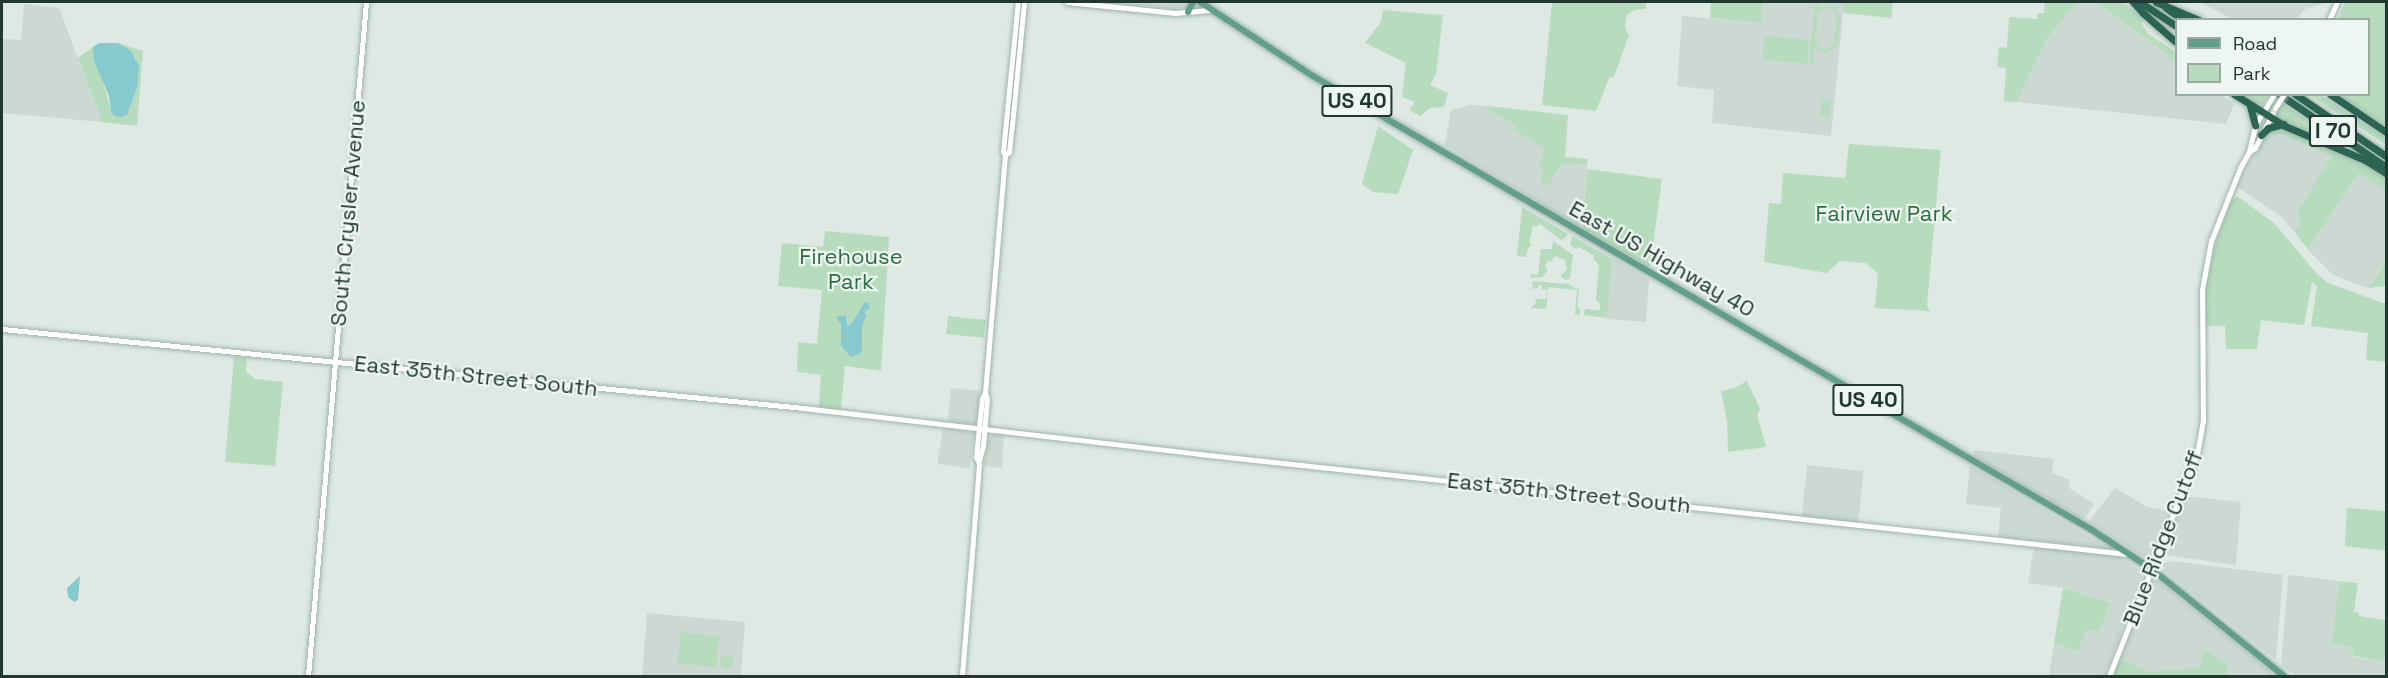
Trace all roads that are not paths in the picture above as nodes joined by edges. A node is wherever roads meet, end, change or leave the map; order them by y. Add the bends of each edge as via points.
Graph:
1 (366, 2) edge
2 (1018, 2) edge
3 (1024, 2) edge
4 (1067, 2) edge
5 (1193, 2) edge
6 (1200, 2) edge
7 (2133, 2) edge
8 (2140, 2) edge
9 (2156, 2) edge
10 (2337, 2) edge
11 (1212, 10) junction
12 (1188, 12) junction
13 (2180, 18) edge
14 (2194, 18) edge
15 (2330, 18) edge
16 (2175, 25) edge
17 (2175, 41) edge
18 (2237, 96) edge
19 (2273, 96) edge
20 (2282, 96) edge
21 (2283, 96) edge
22 (2298, 96) edge
23 (2333, 96) edge
24 (2250, 106) junction
25 (2262, 112) junction
26 (2270, 116) junction
27 (2283, 124) junction
28 (2255, 125) junction
29 (2386, 132) edge
30 (2261, 135) junction
31 (2249, 152) junction
32 (1005, 155) junction
33 (2386, 156) edge
34 (2386, 167) edge
35 (2386, 173) edge
36 (2, 329) edge
37 (334, 362) junction
38 (982, 430) junction
39 (2129, 554) junction
40 (2153, 570) junction
41 (308, 676) edge
42 (962, 676) edge
43 (2109, 676) edge
44 (2284, 676) edge

1 - 37 main road, South Crysler Avenue
2 - 32 main road
3 - 32 main road via 1009,152
4 - 12 main road
5 - 12 main road
6 - 11 main road, East US Highway 40 / US 40
7 - 17 highway
8 - 16 highway
9 - 13 highway
9 - 14 highway
10 - 15 main road
11 - 12 main road
11 - 39 main road, East US Highway 40 / US 40 via 1313,76
18 - 24 highway
19 - 25 main road, Blue Ridge Cutoff
20 - 34 highway, I 70
21 - 26 main road, Blue Ridge Cutoff, bridge
22 - 33 highway, I 70
23 - 29 highway
24 - 25 highway
24 - 28 highway
25 - 26 highway
25 - 28 main road, Blue Ridge Cutoff
26 - 27 highway
26 - 30 main road, Blue Ridge Cutoff
27 - 30 highway via 2268,128
27 - 35 highway
28 - 31 main road, Blue Ridge Cutoff
30 - 31 main road, Blue Ridge Cutoff
31 - 40 main road, Blue Ridge Cutoff via 2222,208 2203,275 2203,421 2197,454
32 - 38 main road
36 - 37 main road, East 35th Street South
37 - 38 main road, East 35th Street South via 803,408
37 - 41 main road, South Crysler Avenue
38 - 39 main road, East 35th Street South
38 - 42 main road
39 - 40 main road, US 40
40 - 43 main road, Blue Ridge Cutoff
40 - 44 main road, US 40

